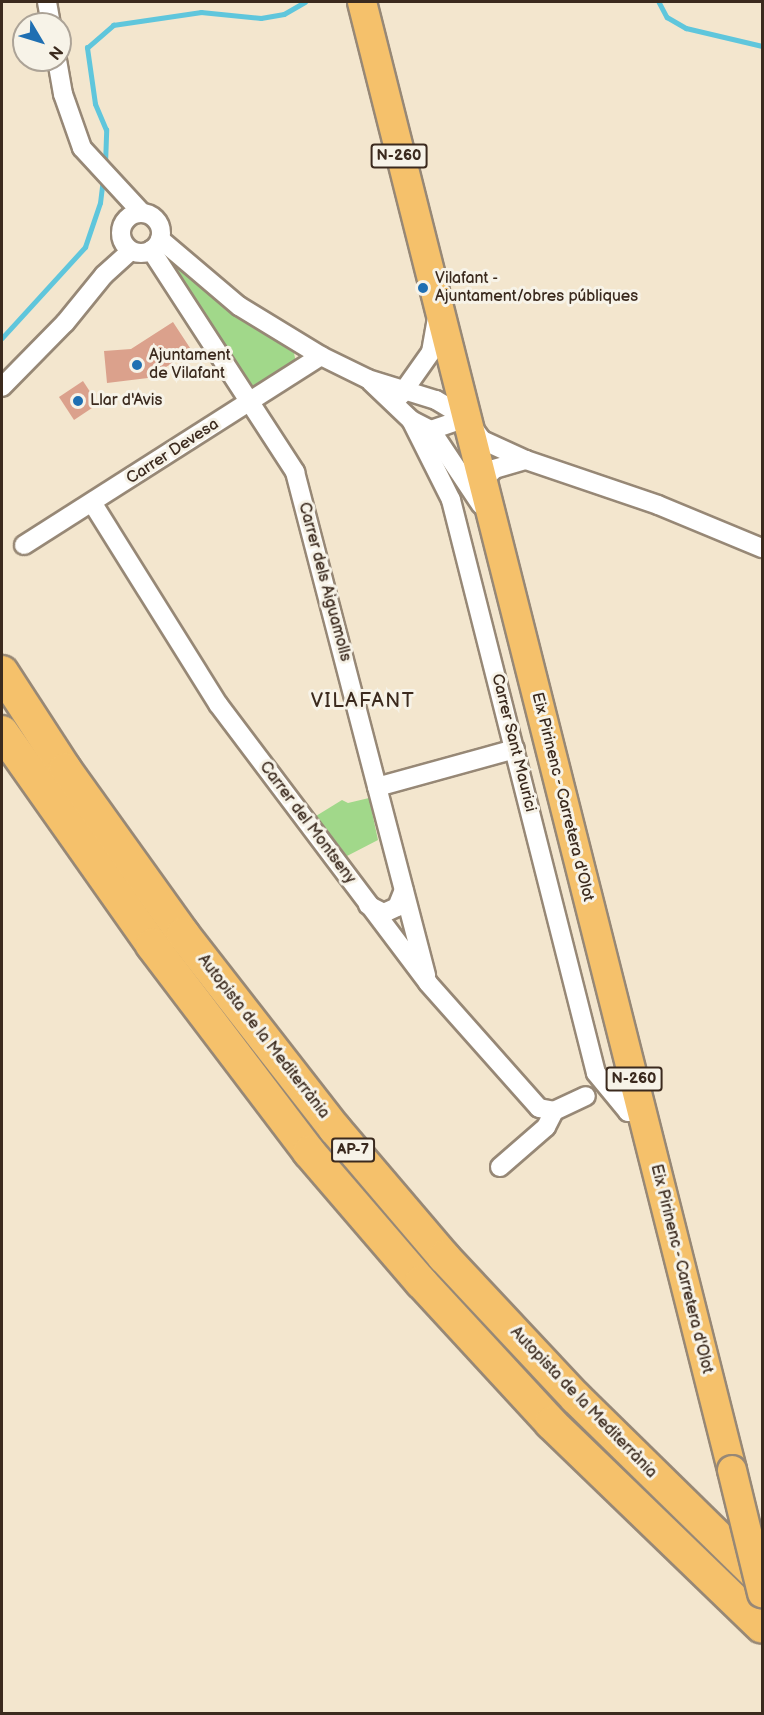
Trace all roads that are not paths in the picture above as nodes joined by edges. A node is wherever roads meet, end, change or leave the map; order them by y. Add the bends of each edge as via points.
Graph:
1 (362, 2) edge
2 (59, 72) edge
3 (141, 212) junction
4 (156, 244) junction
5 (131, 251) junction
6 (439, 309) junction
7 (321, 356) junction
8 (368, 379) junction
9 (2, 387) edge
10 (404, 388) junction
11 (249, 402) junction
12 (405, 413) junction
13 (466, 418) junction
14 (431, 430) junction
15 (526, 460) junction
16 (478, 471) junction
17 (93, 504) junction
18 (24, 545) dead end
19 (762, 548) edge
20 (2, 672) edge
21 (2, 732) edge
22 (515, 749) junction
23 (377, 787) junction
24 (404, 890) junction
25 (368, 905) junction
26 (428, 983) junction
27 (596, 1074) junction
28 (586, 1096) junction
29 (628, 1105) junction
30 (554, 1111) junction
31 (500, 1167) dead end
32 (762, 1580) edge
33 (762, 1593) edge
34 (762, 1627) edge

1 - 6 main road, Eix Pirinenc - Carretera d'Olot / N-260
2 - 3 street via 82,148
3 - 4 street via 159,223
3 - 5 street via 129,216 120,230 121,239
4 - 5 street
4 - 7 street via 239,306
4 - 11 street, Carrer dels Aiguamolls
5 - 9 street via 104,274 65,323
6 - 10 street via 431,352
6 - 13 main road, Eix Pirinenc - Carretera d'Olot / N-260
7 - 8 street
7 - 11 street, Carrer Devesa
8 - 10 street
8 - 12 street
10 - 12 street
10 - 13 street via 436,400
11 - 17 street, Carrer Devesa
11 - 23 street, Carrer dels Aiguamolls via 295,472
12 - 14 street
12 - 22 street, Carrer Sant Maurici via 452,500
13 - 14 street
13 - 15 street via 482,440
13 - 16 main road, Eix Pirinenc - Carretera d'Olot / N-260
14 - 16 street
15 - 16 street
15 - 19 street via 658,505
16 - 29 main road, Eix Pirinenc - Carretera d'Olot / N-260
17 - 18 street, Carrer Devesa
17 - 25 street, Carrer del Montseny via 218,704
20 - 32 highway, Autopista de la Mediterrània / AP-7 via 65,769 176,924 335,1129 444,1257 576,1398
21 - 34 highway, Autopista de la Mediterrània / AP-7 via 152,945 309,1152 421,1282 551,1423
22 - 23 street
22 - 27 street, Carrer Sant Maurici
23 - 24 street, Carrer dels Aiguamolls
24 - 25 street via 398,907 384,913
24 - 26 street, Carrer dels Aiguamolls
25 - 26 street, Carrer del Montseny
26 - 30 street, Carrer del Montseny via 524,1094 539,1108
27 - 28 street
27 - 29 street
28 - 29 street
28 - 30 street
29 - 33 main road, Eix Pirinenc - Carretera d'Olot / N-260, bridge via 732,1470
30 - 31 street via 546,1127

